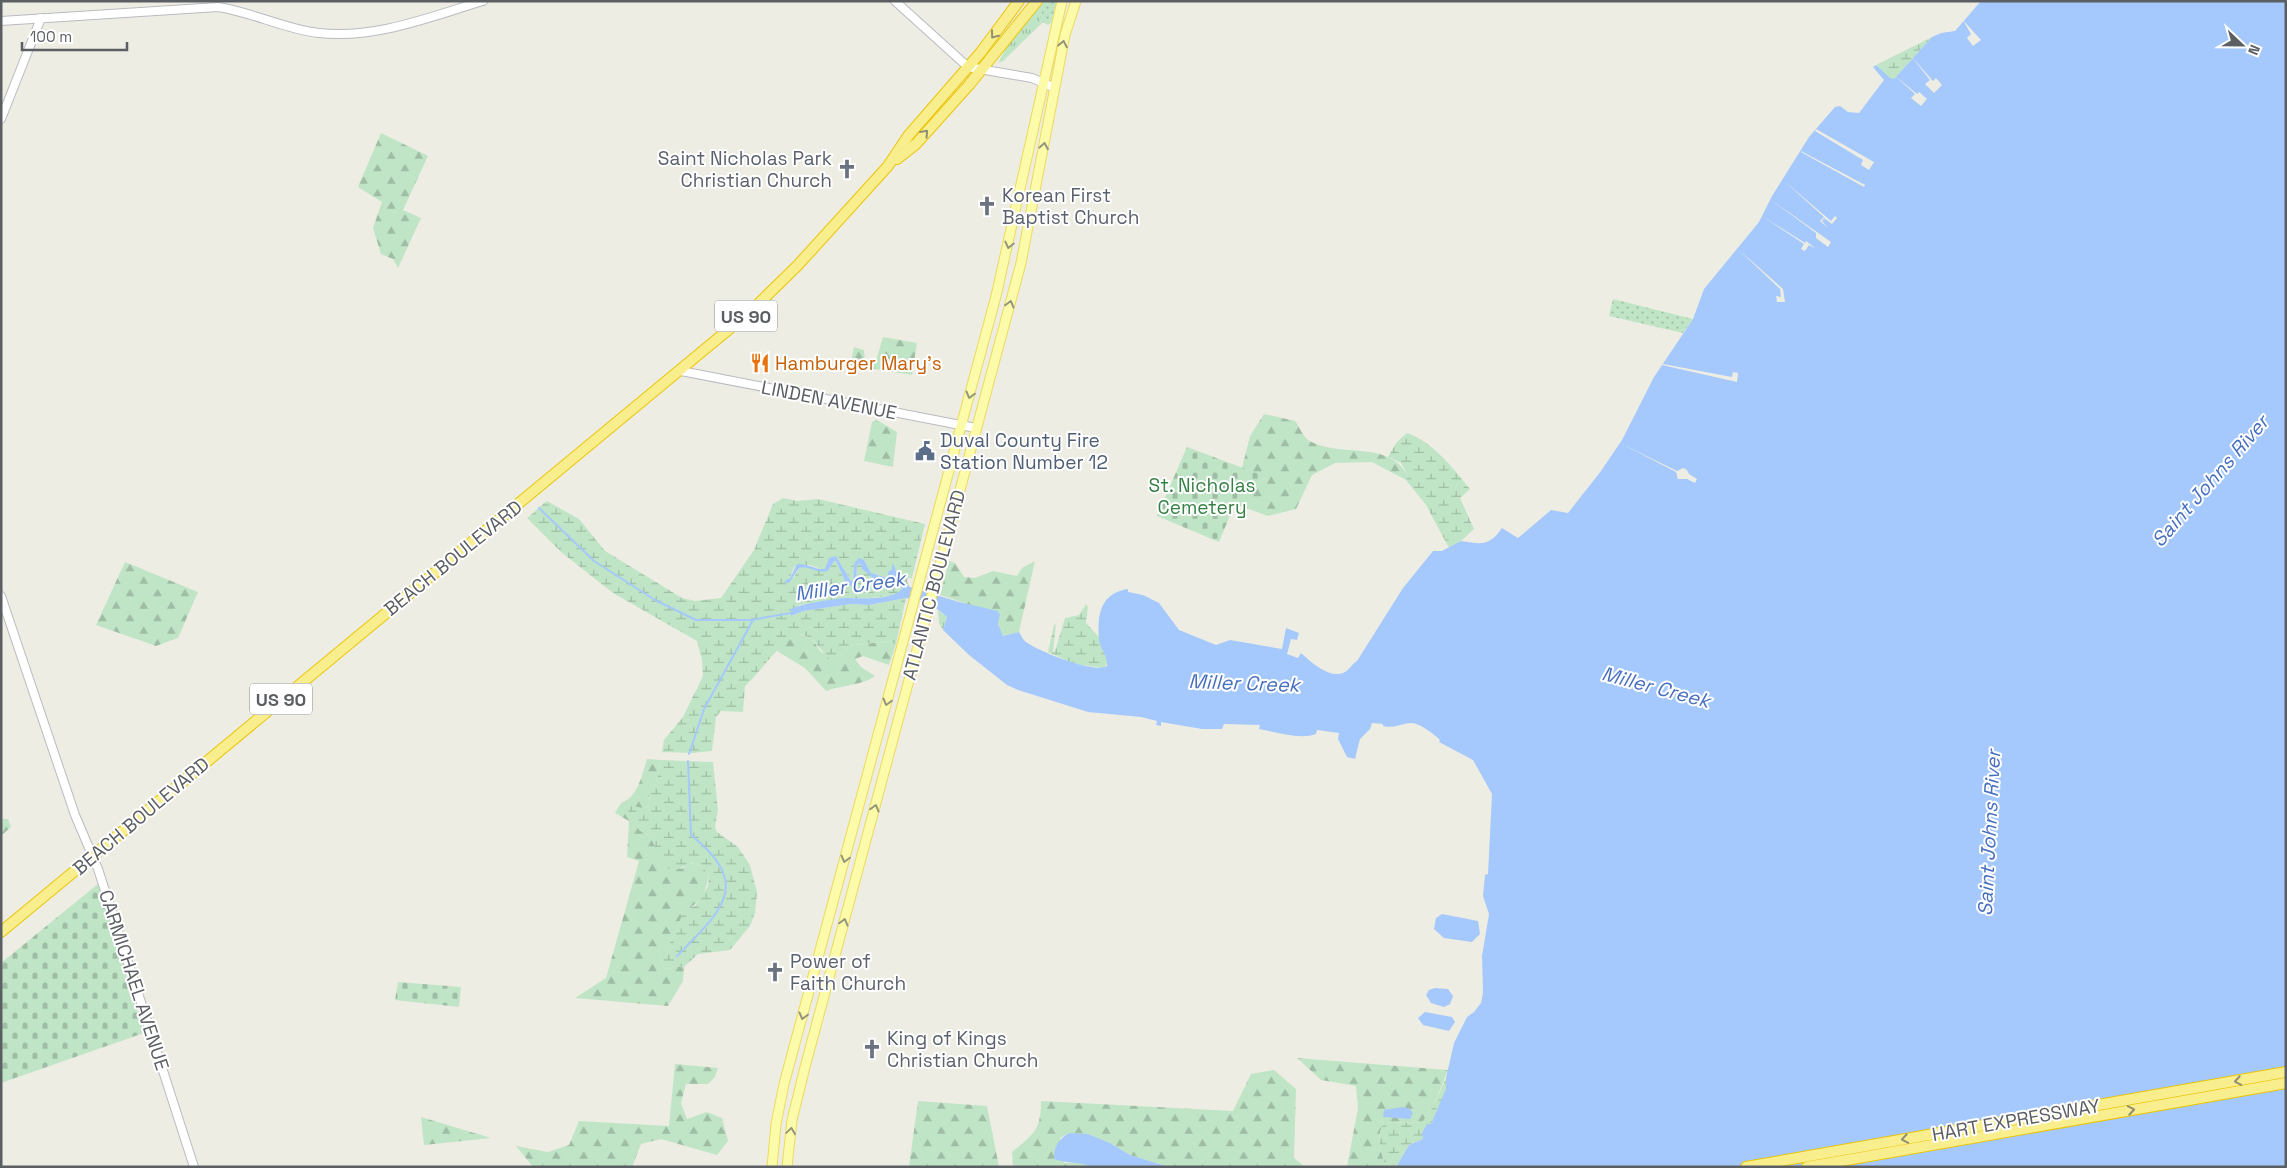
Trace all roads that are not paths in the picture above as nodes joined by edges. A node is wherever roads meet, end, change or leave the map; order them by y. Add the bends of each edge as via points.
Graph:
1 (236, 1) edge
2 (483, 1) edge
3 (895, 1) edge
4 (1020, 1) edge
5 (1037, 1) edge
6 (1062, 1) edge
7 (1076, 1) edge
8 (232, 9) junction
9 (41, 18) junction
10 (1, 21) edge
11 (968, 68) junction
12 (983, 69) junction
13 (1044, 83) junction
14 (1055, 88) junction
15 (1, 119) edge
16 (888, 166) junction
17 (681, 371) junction
18 (962, 426) junction
19 (976, 428) junction
20 (1, 596) edge
21 (93, 856) junction
22 (1, 932) edge
23 (2286, 1072) edge
24 (2286, 1083) edge
25 (194, 1167) edge
26 (772, 1167) edge
27 (787, 1167) edge
28 (1746, 1167) edge
29 (1807, 1167) edge

1 - 8 street
2 - 8 street via 393,28 346,35 308,31
3 - 11 street
4 -> 11 highway, BEACH BOULEVARD / US 90
5 - 12 highway, BEACH BOULEVARD / US 90
6 - 13 main road, ATLANTIC BOULEVARD
14 -> 7 main road, ATLANTIC BOULEVARD
8 - 9 street via 209,7
9 - 10 street
9 - 15 street
11 - 12 street
11 - 16 highway, BEACH BOULEVARD / US 90 via 908,136
12 - 13 street
16 -> 12 highway, BEACH BOULEVARD / US 90 via 916,144
13 - 14 street
13 -> 18 main road, ATLANTIC BOULEVARD via 1009,244
19 -> 14 main road, ATLANTIC BOULEVARD via 1021,263
16 - 17 highway, BEACH BOULEVARD / US 90 via 785,278
17 - 18 street, LINDEN AVENUE
17 - 21 highway, BEACH BOULEVARD / US 90
18 - 19 street, LINDEN AVENUE
18 -> 26 main road, ATLANTIC BOULEVARD via 784,1084
27 -> 19 main road, ATLANTIC BOULEVARD via 792,1120 804,1067
20 - 21 street, CARMICHAEL AVENUE via 75,815
21 - 22 highway, BEACH BOULEVARD / US 90
21 - 25 street, CARMICHAEL AVENUE
23 -> 28 highway, HART EXPRESSWAY
29 -> 24 highway, HART EXPRESSWAY

